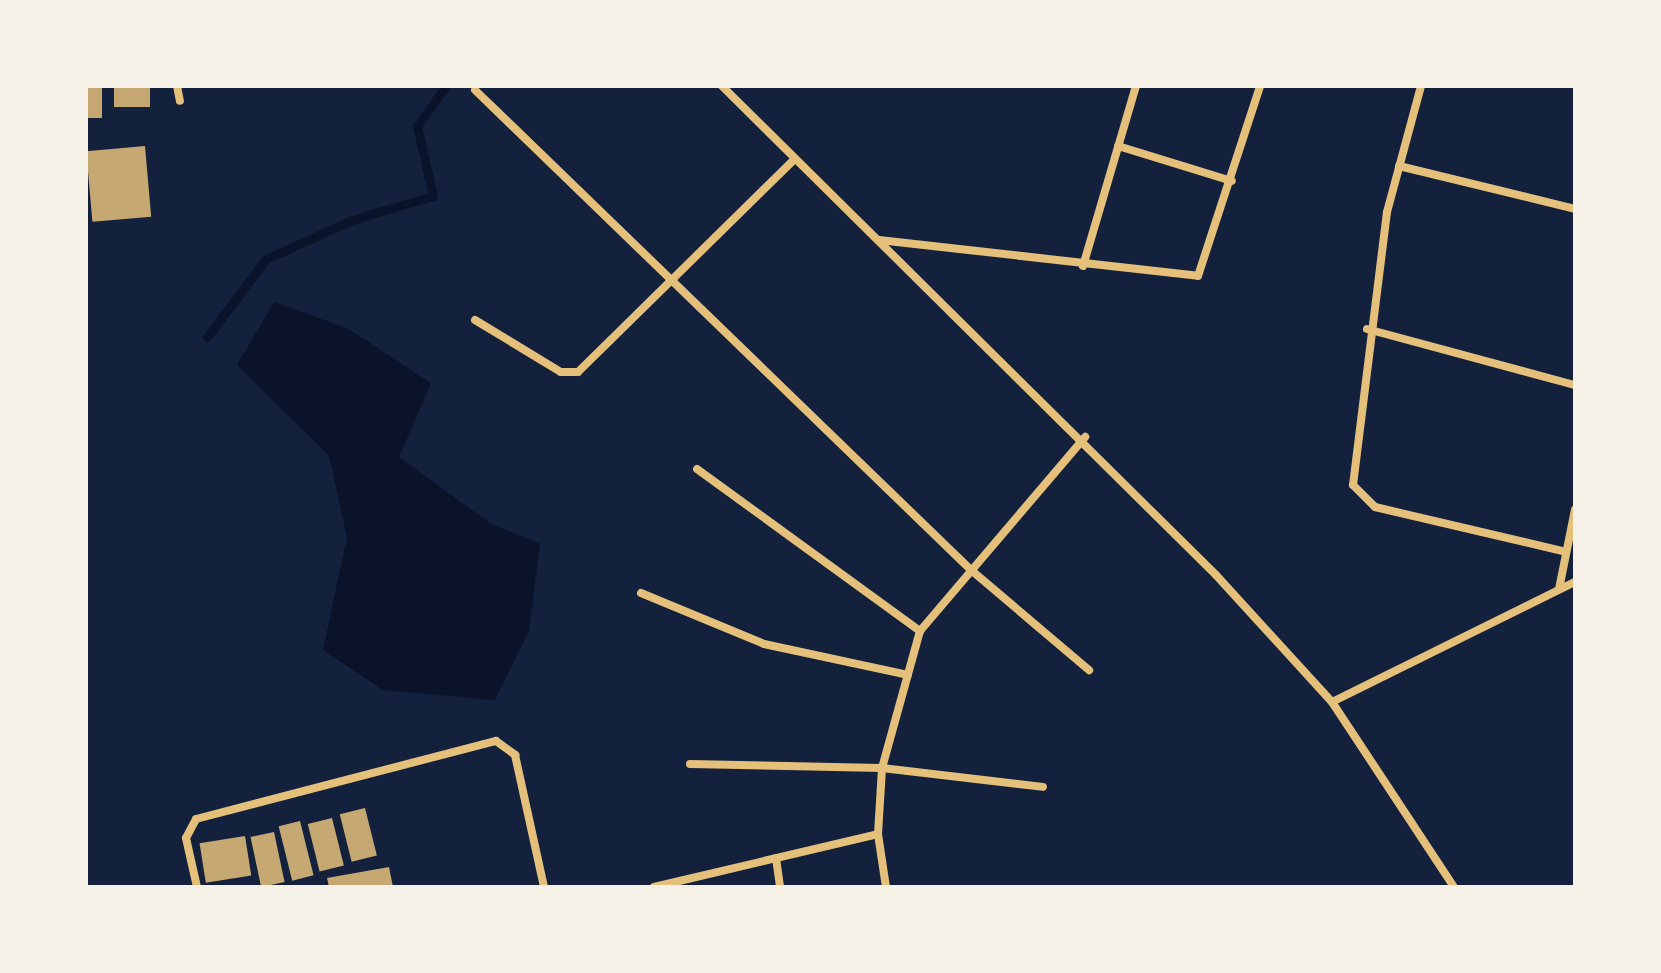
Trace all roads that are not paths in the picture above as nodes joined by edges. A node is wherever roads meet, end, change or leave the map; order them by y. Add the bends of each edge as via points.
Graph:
1 (177, 86) edge
2 (722, 86) edge
3 (1136, 86) edge
4 (1260, 86) edge
5 (1421, 86) edge
6 (475, 90) dead end
7 (180, 101) dead end
8 (1118, 146) junction
9 (795, 159) junction
10 (1399, 166) junction
11 (1232, 181) junction
12 (1575, 209) edge
13 (878, 240) junction
14 (1083, 266) junction
15 (673, 282) junction
16 (475, 320) dead end
17 (1367, 329) junction
18 (1575, 385) edge
19 (1085, 437) junction
20 (697, 469) dead end
21 (1575, 510) edge
22 (1563, 551) junction
23 (971, 570) junction
24 (1575, 582) edge
25 (1559, 589) junction
26 (641, 593) dead end
27 (920, 631) junction
28 (1089, 670) dead end
29 (908, 675) junction
30 (1332, 702) junction
31 (690, 764) dead end
32 (882, 768) junction
33 (1043, 787) dead end
34 (878, 834) junction
35 (776, 858) junction
36 (197, 887) edge
37 (544, 887) edge
38 (654, 887) edge
39 (780, 887) edge
40 (886, 887) edge
41 (1454, 887) edge

1 - 7 street
2 - 9 street
3 - 8 street
4 - 11 street
5 - 10 street
6 - 15 street
8 - 11 street
8 - 14 street
9 - 13 street
9 - 15 street
10 - 12 street
10 - 17 street
11 - 14 street via 1201,274
13 - 14 street
13 - 19 street
15 - 16 street via 578,372 561,372
15 - 23 street
17 - 18 street
17 - 22 street via 1352,479 1360,499
19 - 23 street
19 - 30 street
20 - 27 street
21 - 22 street
22 - 25 street
23 - 27 street
23 - 28 street
24 - 25 street
25 - 30 street
26 - 29 street via 777,647
27 - 29 street
29 - 32 street
30 - 41 street
31 - 32 street
32 - 33 street
32 - 34 street
34 - 35 street
34 - 40 street
35 - 38 street
35 - 39 street
36 - 37 street via 186,838 196,819 496,741 515,755

